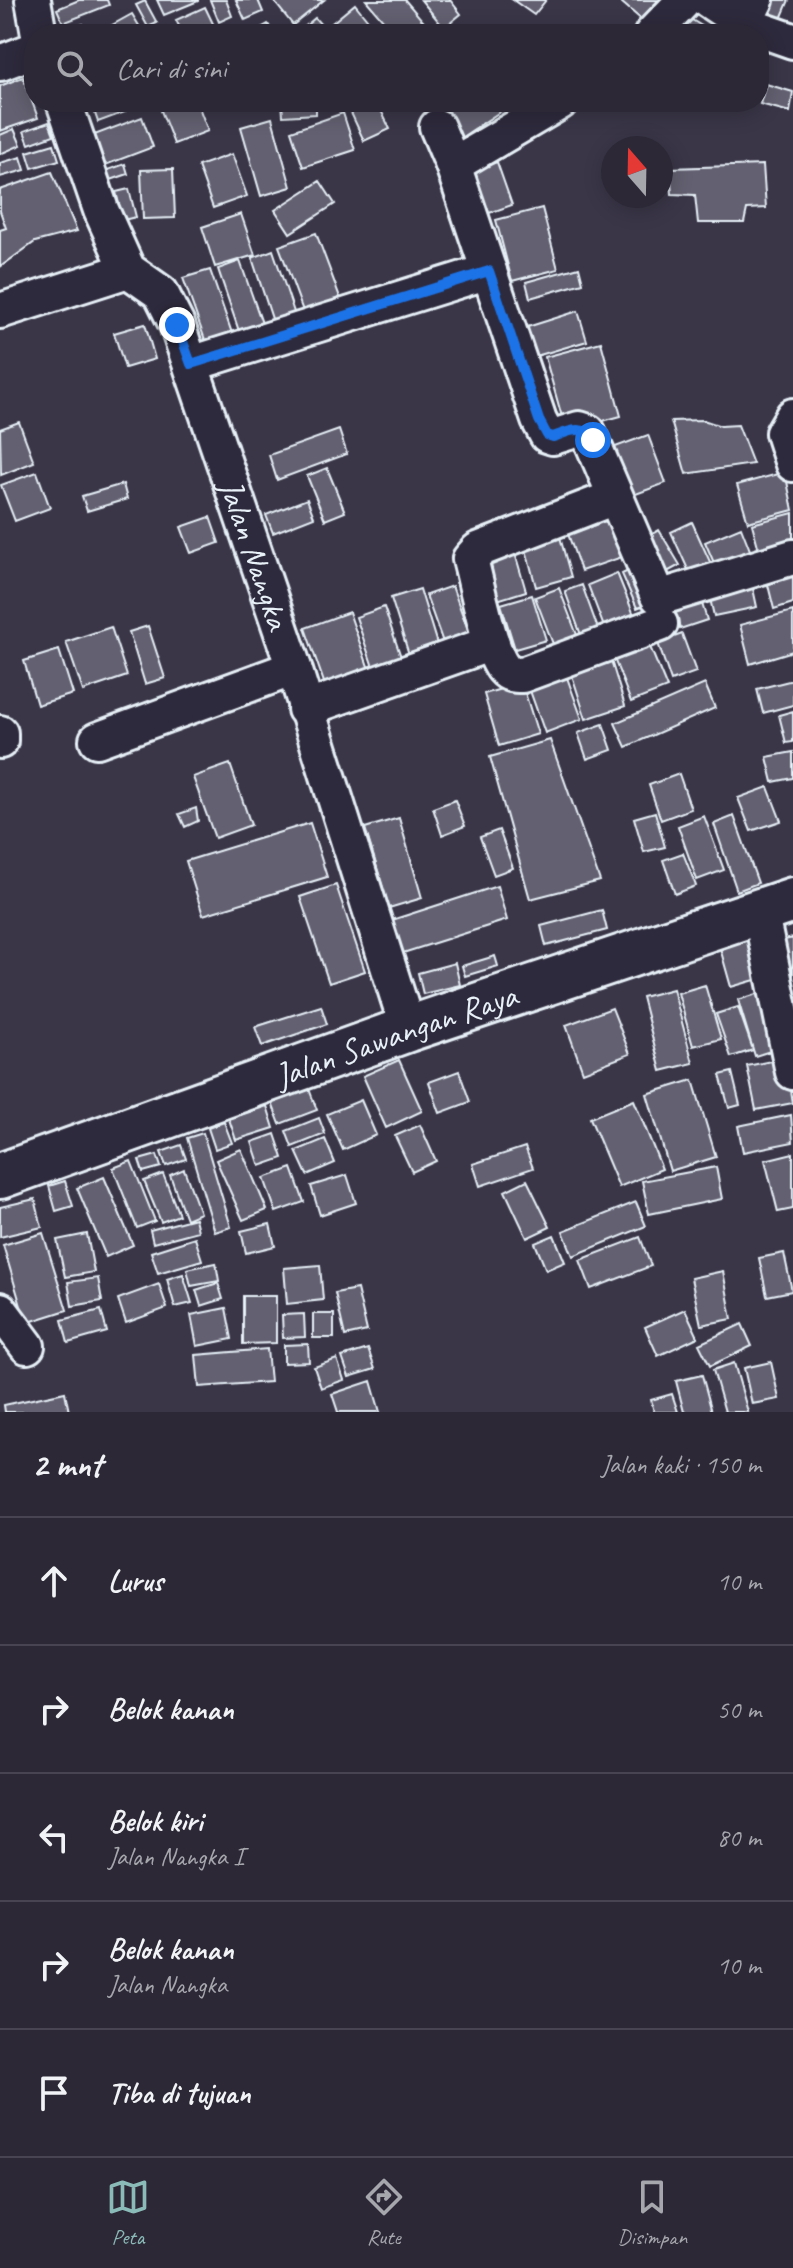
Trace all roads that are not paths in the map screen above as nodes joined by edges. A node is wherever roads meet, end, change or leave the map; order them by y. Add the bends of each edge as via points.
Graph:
1 (33, 0) edge
2 (685, 0) edge
3 (708, 0) edge
4 (750, 12) edge
5 (37, 24) edge
6 (662, 24) edge
7 (768, 24) edge
8 (769, 25) edge
9 (793, 41) edge
10 (24, 54) edge
11 (0, 63) edge
12 (67, 112) edge
13 (543, 112) edge
14 (437, 127) dead end
15 (453, 165) junction
16 (128, 270) junction
17 (489, 271) junction
18 (0, 311) edge
19 (191, 364) junction
20 (793, 416) edge
21 (793, 464) edge
22 (602, 502) dead end
23 (793, 557) edge
24 (660, 624) dead end
25 (492, 643) junction
26 (294, 668) junction
27 (305, 709) junction
28 (0, 733) edge
29 (97, 740) dead end
30 (0, 741) edge
31 (776, 905) edge
32 (408, 1029) junction
33 (793, 1072) edge
34 (0, 1176) edge
35 (0, 1310) edge
36 (27, 1346) dead end

1 - 5 street
2 - 6 street
3 - 4 street
4 - 7 street
8 - 9 street
10 - 11 street
12 - 16 street
13 - 15 street
14 - 15 street
15 - 17 street
16 - 18 street
16 - 19 street, Jalan Nangka via 161,293
17 - 19 street
17 - 23 street via 539,420 553,437 579,429 588,432 658,596
19 - 26 street, Jalan Nangka
20 - 21 street via 783,433
22 - 25 street via 471,555
24 - 25 street via 522,675 502,668
25 - 27 street
26 - 27 street, Jalan Nangka
26 - 29 street
27 - 32 street, Jalan Nangka
28 - 30 street
31 - 32 highway, Jalan Sawangan Raya
31 - 33 street
32 - 34 highway, Jalan Sawangan Raya
35 - 36 street

